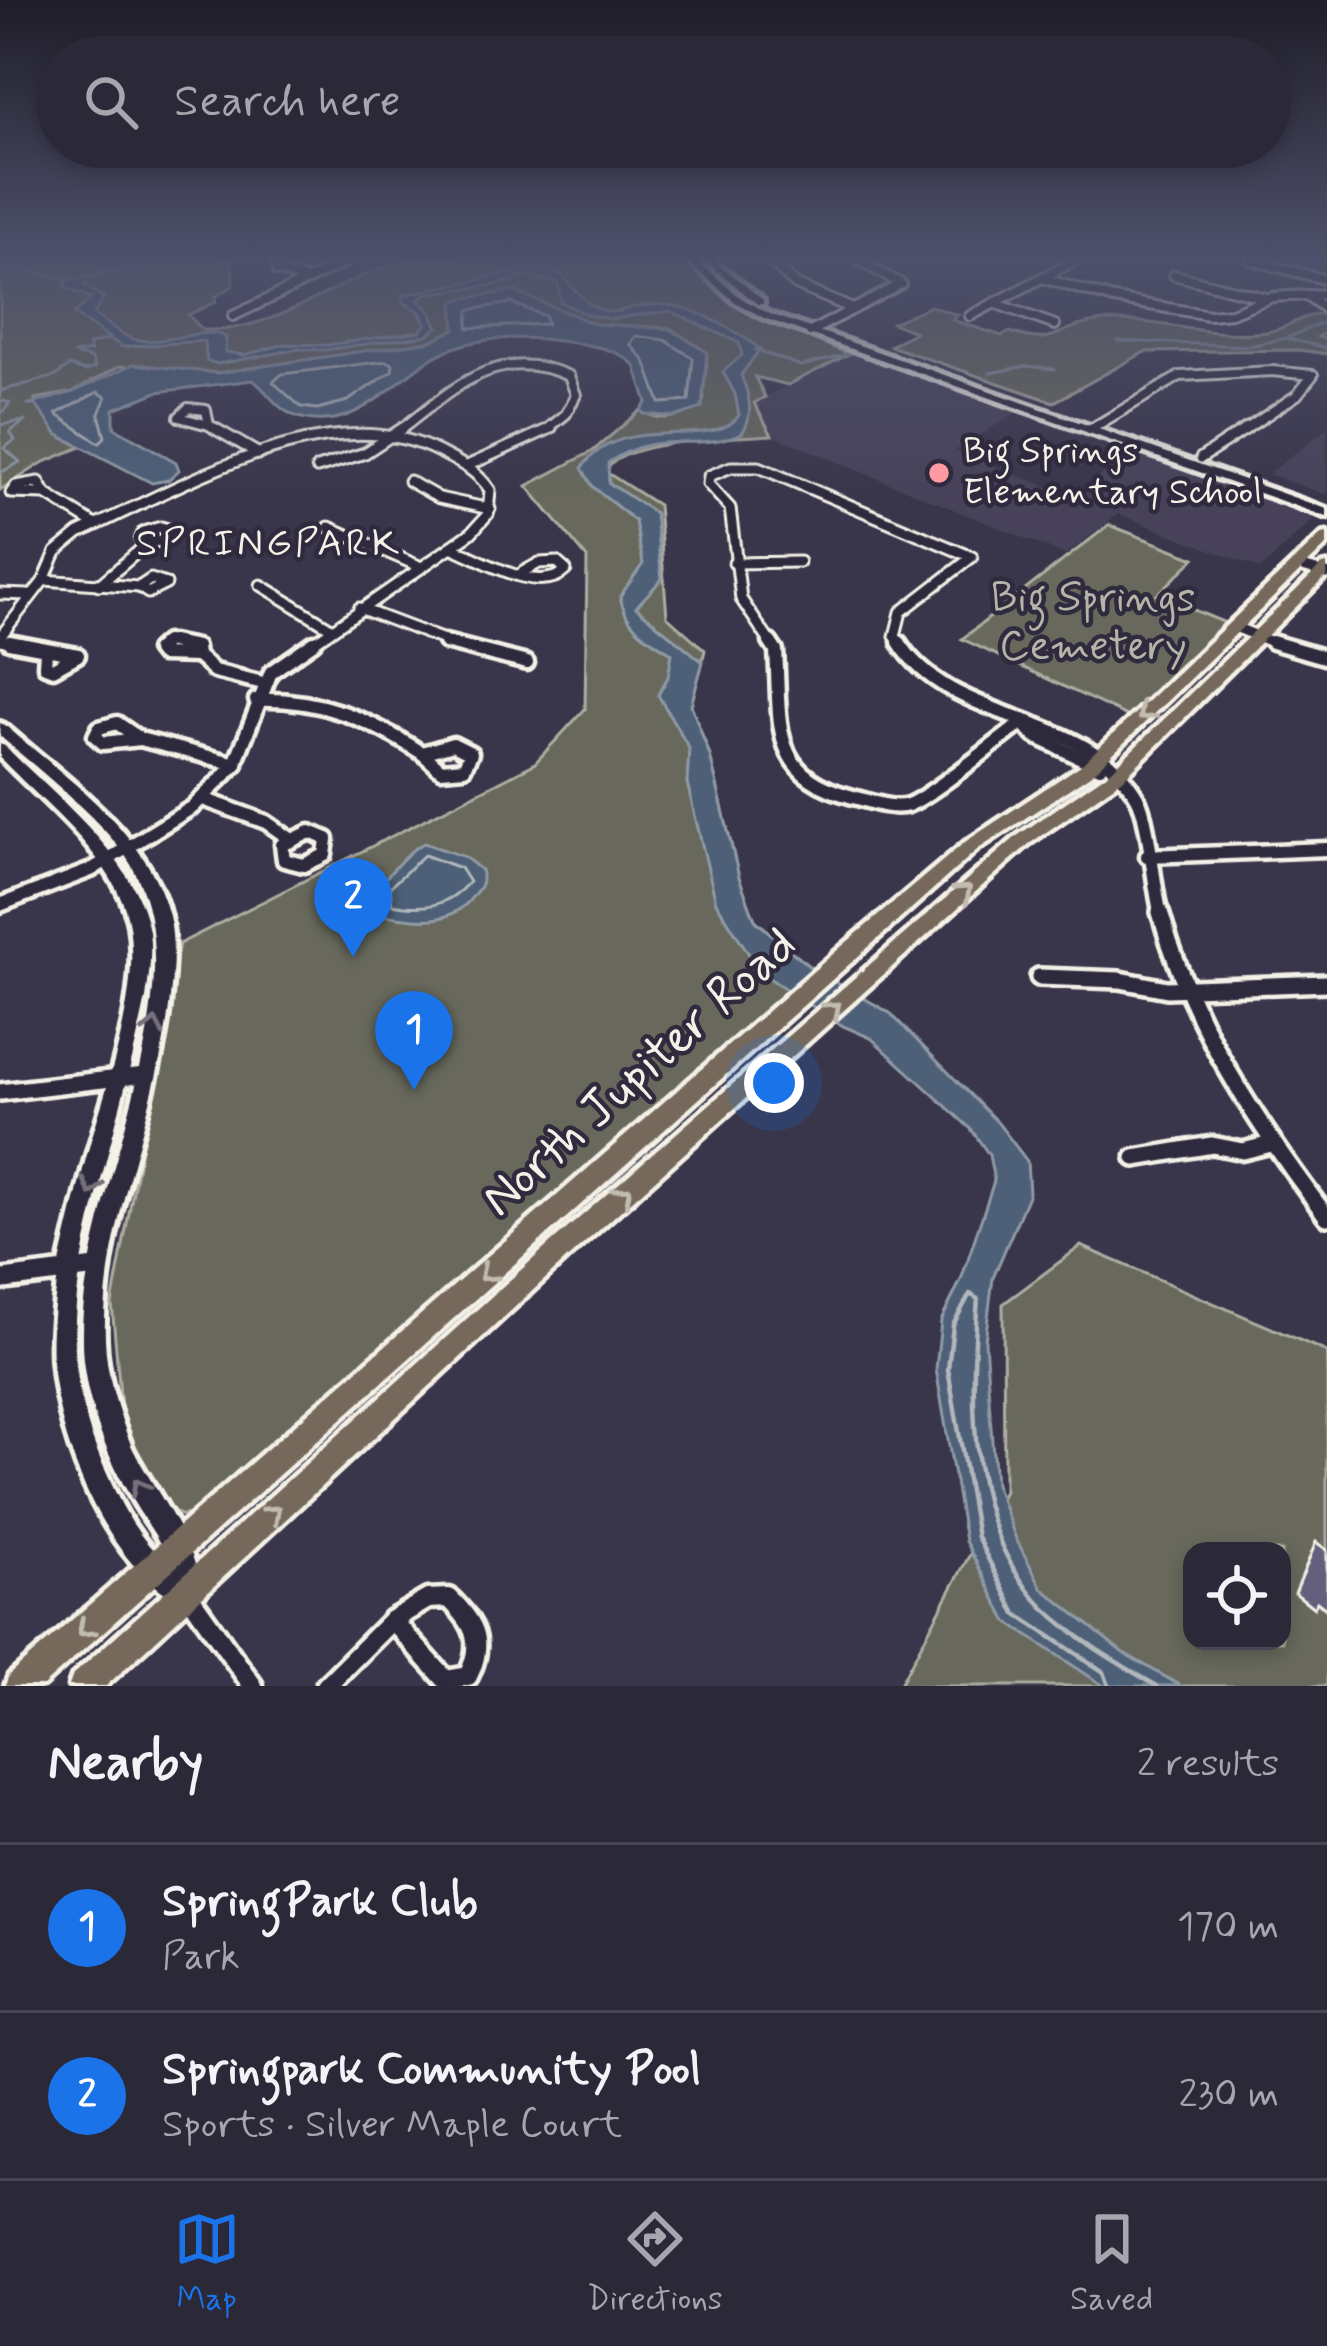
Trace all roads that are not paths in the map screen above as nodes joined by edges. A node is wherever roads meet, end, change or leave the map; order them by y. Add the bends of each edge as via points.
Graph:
1 (839, 339) edge
2 (209, 425) dead end
3 (1093, 427) junction
4 (390, 435) junction
5 (259, 454) junction
6 (1202, 458) junction
7 (467, 466) junction
8 (317, 468) dead end
9 (694, 473) dead end
10 (709, 476) junction
11 (410, 481) dead end
12 (46, 494) dead end
13 (1327, 502) edge
14 (490, 508) junction
15 (1327, 513) edge
16 (94, 524) junction
17 (329, 526) dead end
18 (1327, 537) edge
19 (148, 543) dead end
20 (451, 547) junction
21 (799, 562) dead end
22 (734, 563) junction
23 (1299, 566) junction
24 (421, 567) junction
25 (523, 572) dead end
26 (1326, 572) edge
27 (44, 580) junction
28 (98, 585) junction
29 (261, 585) dead end
30 (139, 587) dead end
31 (0, 594) edge
32 (28, 595) junction
33 (359, 608) junction
34 (1235, 627) junction
35 (331, 628) junction
36 (1258, 637) junction
37 (0, 638) edge
38 (46, 651) dead end
39 (196, 656) dead end
40 (1327, 658) edge
41 (527, 663) dead end
42 (263, 682) junction
43 (256, 700) junction
44 (1022, 723) junction
45 (0, 728) edge
46 (140, 739) dead end
47 (0, 749) edge
48 (422, 753) dead end
49 (1096, 760) junction
50 (236, 764) junction
51 (1117, 776) junction
52 (206, 800) junction
53 (289, 838) dead end
54 (1327, 849) edge
55 (117, 854) junction
56 (1148, 856) junction
57 (0, 905) edge
58 (1039, 977) dead end
59 (1327, 982) edge
60 (1188, 988) junction
61 (146, 1075) junction
62 (118, 1078) junction
63 (0, 1092) edge
64 (1270, 1144) junction
65 (1135, 1158) dead end
66 (1327, 1217) edge
67 (539, 1228) junction
68 (561, 1249) junction
69 (100, 1267) junction
70 (72, 1270) junction
71 (0, 1280) edge
72 (177, 1548) junction
73 (150, 1571) junction
74 (187, 1592) junction
75 (392, 1620) junction
76 (20, 1686) edge
77 (84, 1686) edge
78 (253, 1686) edge
79 (326, 1686) edge

1 - 3 main road
2 - 5 street
3 - 6 main road
3 - 6 street via 1180,376 1314,379
3 - 15 main road
4 - 5 street via 326,434
4 - 7 street
4 - 7 street via 481,370 533,364 569,376 576,395 558,422
4 - 8 street via 370,451
5 - 16 street
6 - 13 main road
7 - 14 street via 488,484
9 - 10 street
10 - 22 street via 734,520
10 - 44 street via 759,467 972,557 901,612 893,640 922,669
11 - 14 street via 439,498
12 - 16 street
14 - 20 street
16 - 27 street via 56,552
17 - 24 street
18 - 23 main road, North Jupiter Road
19 - 28 street
20 - 24 street
20 - 25 street
21 - 22 street
22 - 44 street via 741,599 776,651 784,747 815,784 908,805
23 - 26 street
23 - 34 main road, North Jupiter Road
24 - 33 street
26 - 36 main road, North Jupiter Road
27 - 28 street
27 - 32 street
28 - 30 street
29 - 35 street
31 - 32 street
32 - 37 street
33 - 35 street
33 - 41 street via 419,634
34 - 36 street
34 -> 49 main road, North Jupiter Road
35 - 42 street
36 - 40 street
36 - 51 main road, North Jupiter Road
37 - 38 street
39 - 42 street via 225,675
42 - 43 street
43 - 48 street via 355,711
43 - 50 street
44 - 49 street
45 - 55 main road
46 - 50 street
47 - 55 main road
49 - 51 street
49 - 67 main road, North Jupiter Road via 971,846
50 - 52 street
51 - 56 street via 1141,803
68 -> 51 main road, North Jupiter Road via 1023,840
52 - 53 street
52 - 55 street
54 - 56 street
55 - 57 street
61 -> 55 main road via 164,929 151,884
55 - 62 main road via 141,941
56 - 60 street
58 - 60 street
59 - 60 street
60 - 64 street
61 - 62 street
61 - 69 main road
62 - 63 street
62 -> 70 main road
64 - 65 street
64 - 66 street
67 - 68 main road
67 -> 72 main road, North Jupiter Road
74 -> 68 main road, North Jupiter Road
69 - 70 street
72 -> 69 main road via 124,1458 102,1391 92,1339
70 - 71 street
70 - 73 main road via 62,1342 74,1416 90,1468
72 - 73 main road, North Jupiter Road
72 - 74 main road
73 - 74 main road
73 -> 76 main road, North Jupiter Road
74 - 77 main road, North Jupiter Road
74 - 78 street
75 - 75 street via 428,1599 449,1598 478,1628 481,1653 468,1676 446,1680
75 - 79 street

